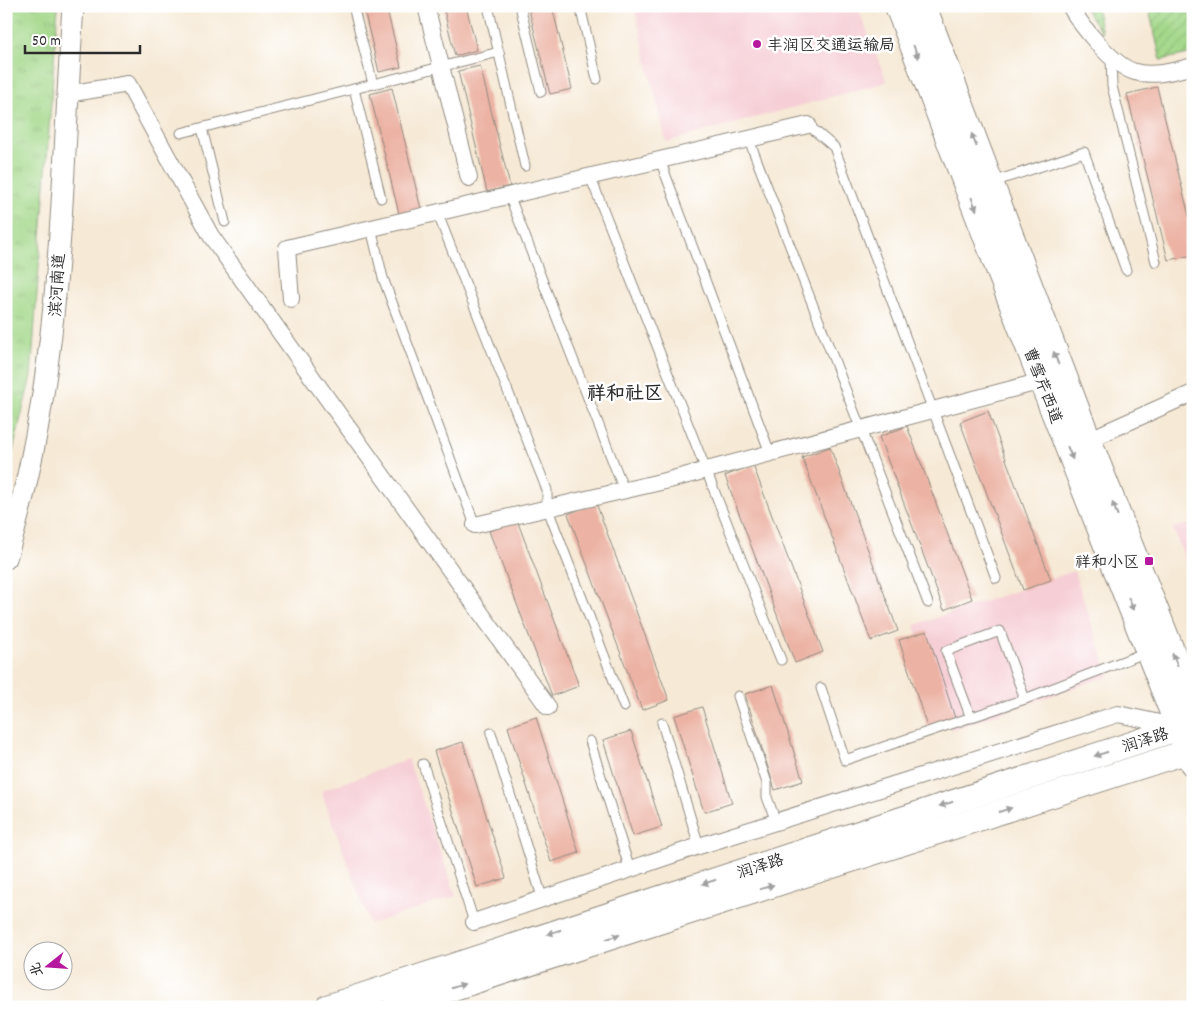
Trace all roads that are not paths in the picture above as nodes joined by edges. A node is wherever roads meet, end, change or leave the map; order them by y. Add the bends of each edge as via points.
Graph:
1 (73, 6) edge
2 (353, 6) edge
3 (426, 6) edge
4 (488, 6) edge
5 (520, 6) edge
6 (580, 6) edge
7 (898, 6) edge
8 (923, 6) edge
9 (1070, 6) edge
10 (499, 52) junction
11 (1111, 56) junction
12 (1193, 66) edge
13 (441, 67) junction
14 (597, 79) dead end
15 (373, 84) junction
16 (354, 89) junction
17 (541, 92) dead end
18 (68, 94) junction
19 (808, 125) joint
20 (202, 128) junction
21 (181, 133) dead end
22 (749, 140) junction
23 (660, 160) junction
24 (525, 166) dead end
25 (590, 176) junction
26 (469, 178) dead end
27 (990, 183) junction
28 (509, 195) junction
29 (381, 198) dead end
30 (437, 212) junction
31 (225, 222) dead end
32 (371, 228) junction
33 (1156, 262) dead end
34 (1126, 270) dead end
35 (291, 299) dead end
36 (1042, 382) junction
37 (1192, 396) edge
38 (933, 410) junction
39 (863, 429) junction
40 (1088, 440) junction
41 (770, 453) junction
42 (706, 470) junction
43 (624, 490) junction
44 (547, 507) junction
45 (474, 525) joint
46 (6, 558) edge
47 (996, 578) dead end
48 (928, 602) dead end
49 (1150, 651) junction
50 (781, 660) dead end
51 (821, 688) dead end
52 (738, 696) dead end
53 (1025, 699) junction
54 (548, 707) dead end
55 (624, 707) dead end
56 (970, 718) junction
57 (662, 722) dead end
58 (490, 733) dead end
59 (1190, 737) edge
60 (590, 741) dead end
61 (423, 764) dead end
62 (776, 822) junction
63 (700, 846) junction
64 (630, 870) junction
65 (543, 900) junction
66 (474, 922) joint
67 (327, 1007) edge
68 (395, 1007) edge

1 - 18 street, 滨河南道
2 - 15 lane
3 - 13 street
4 - 10 lane
5 - 17 lane
6 - 14 lane
7 -> 36 main road, 曹雪芹西道
27 -> 8 main road, 曹雪芹西道
9 - 11 street via 1080,24
10 - 13 lane
10 - 24 lane
11 - 12 street via 1134,72 1163,74
11 - 33 lane via 1112,86
13 - 15 lane
13 - 26 street
15 - 16 lane
16 - 20 lane
16 - 29 lane
18 - 46 street, 滨河南道 via 55,307 43,409 23,506
18 - 54 street via 128,84 212,236
19 - 22 street
19 - 38 lane via 834,147
20 - 21 lane
20 - 31 lane
22 - 23 street
22 - 39 lane
23 - 25 street
23 - 41 lane
25 - 28 street
25 - 42 lane
27 - 34 lane via 1084,152
40 -> 27 main road, 曹雪芹西道
28 - 30 street
28 - 43 lane
30 - 32 street
30 - 44 lane via 547,490
32 - 35 street via 287,248
32 - 45 lane via 383,278
36 - 38 street
36 -> 49 main road, 曹雪芹西道
37 - 40 street
38 - 39 street
38 - 47 lane
39 - 41 street
39 - 48 lane
59 -> 40 main road, 曹雪芹西道
41 - 42 street
42 - 43 street
42 - 50 lane
43 - 44 street
44 - 45 street
44 - 55 lane
49 - 53 lane
49 - 59 main road, 曹雪芹西道
51 - 56 lane via 845,760
52 - 62 lane via 767,783 766,797
53 - 56 lane
53 - 56 lane via 1000,631 946,651
57 - 63 lane
58 - 65 lane
59 - 62 street via 1118,714
59 -> 67 main road, 润泽路
68 -> 59 main road, 润泽路
60 - 64 lane
61 - 66 lane
62 - 63 street
63 - 64 street
64 - 65 street
65 - 66 street

